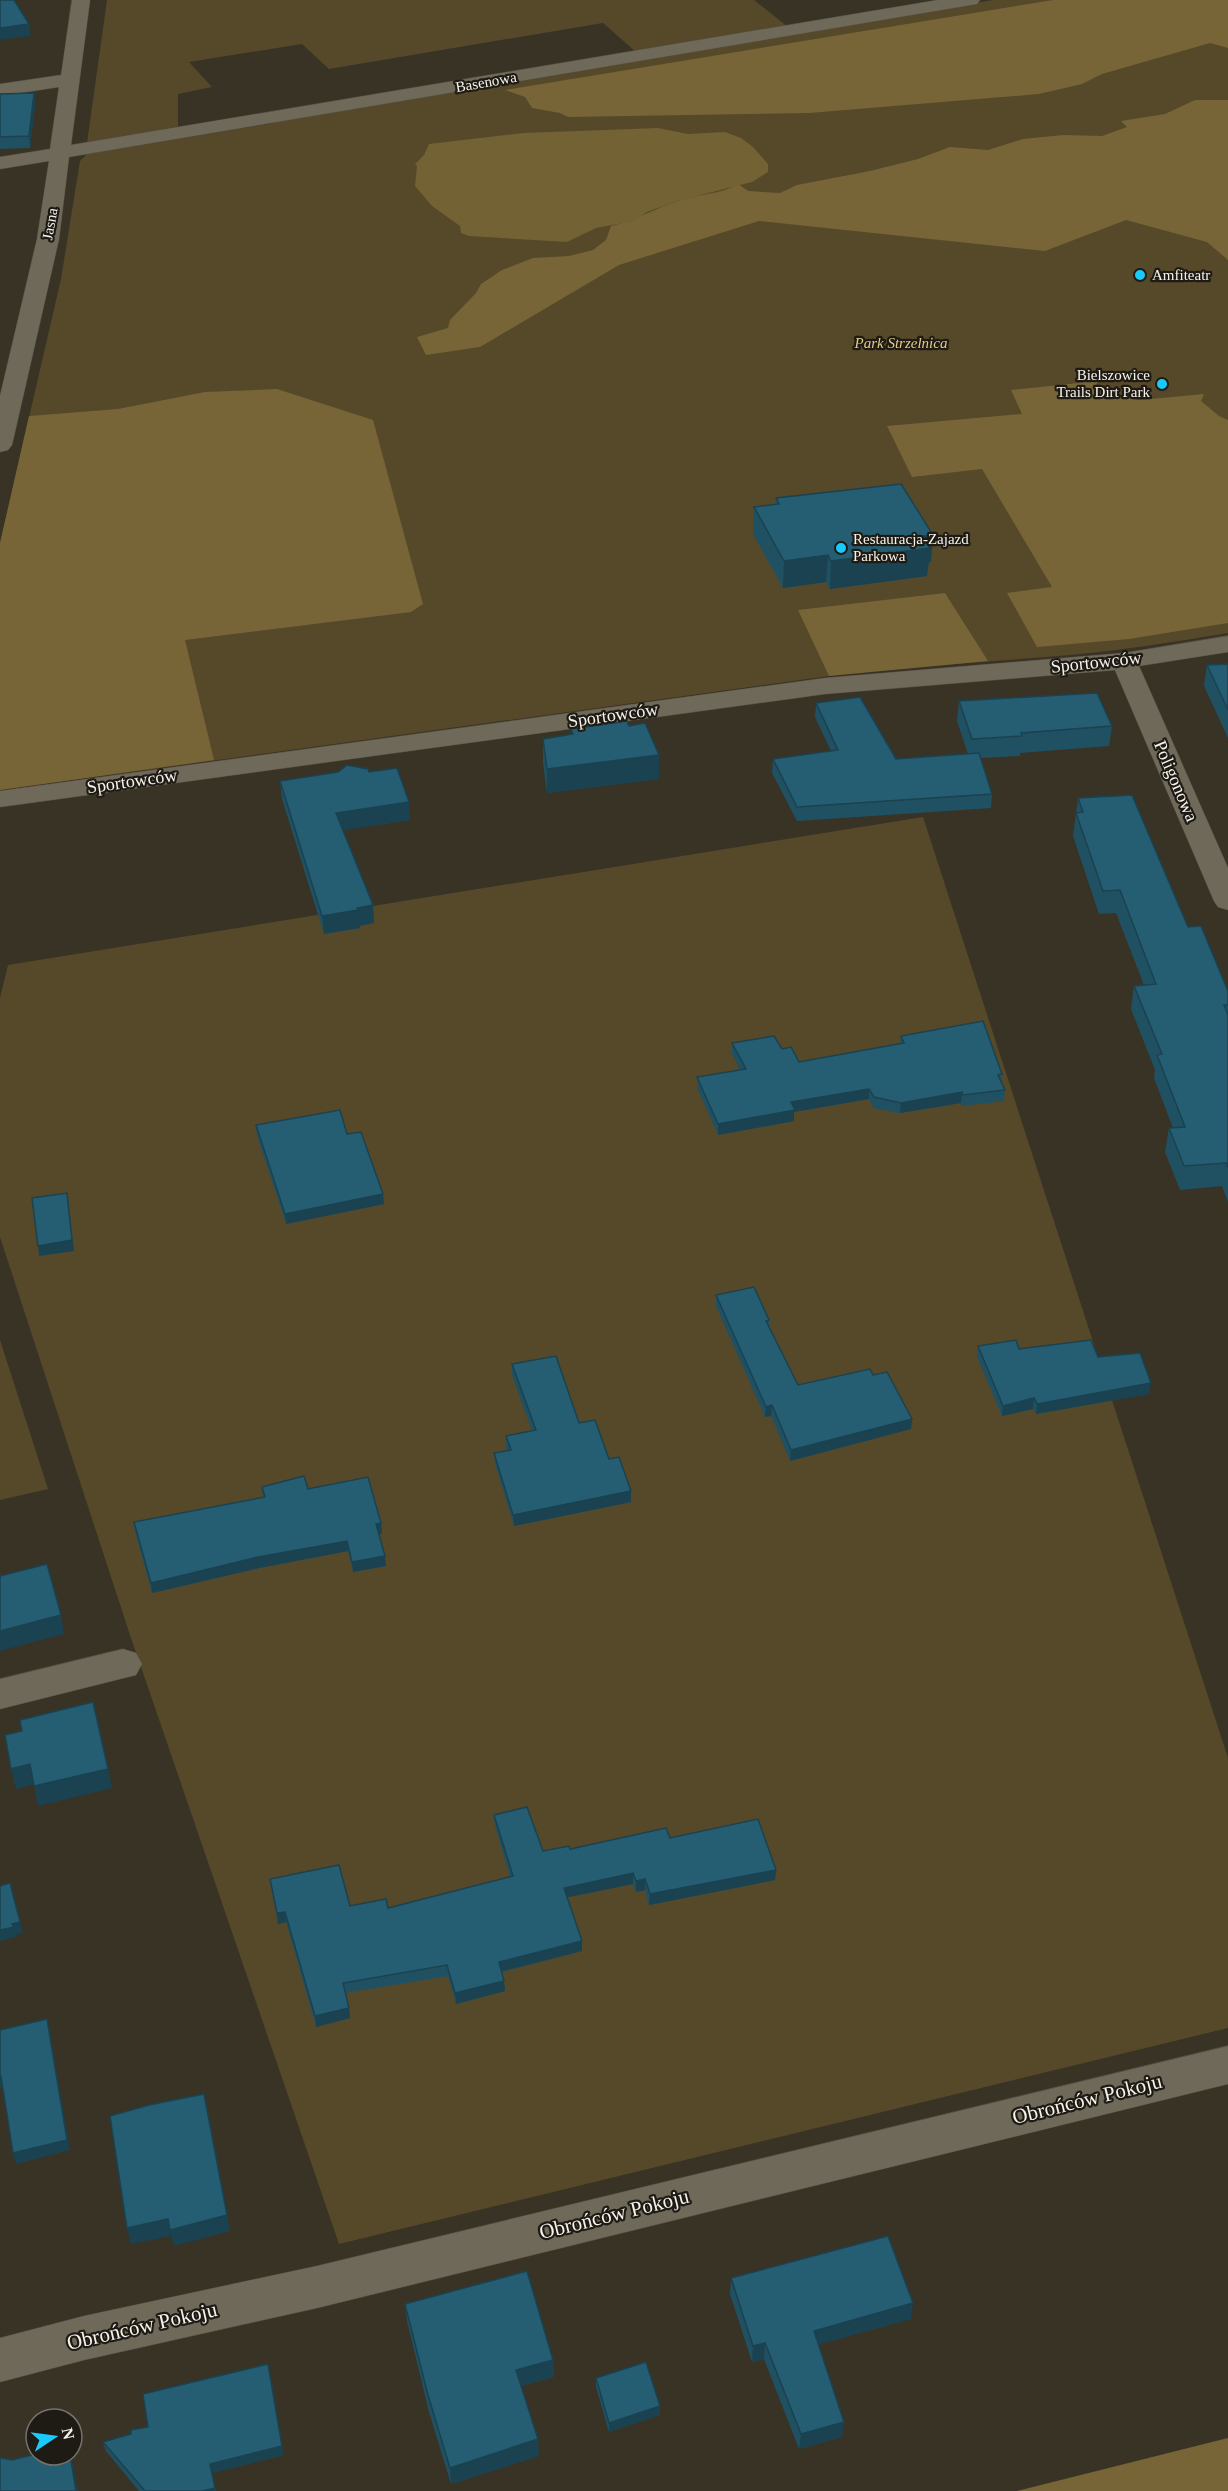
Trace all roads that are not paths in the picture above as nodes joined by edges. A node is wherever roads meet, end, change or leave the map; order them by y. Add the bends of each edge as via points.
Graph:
1 (81, 0) edge
2 (971, 0) edge
3 (71, 79) junction
4 (0, 90) edge
5 (61, 153) junction
6 (0, 163) edge
7 (0, 445) edge
8 (1228, 644) edge
9 (1124, 661) junction
10 (0, 799) edge
11 (1228, 901) edge
12 (123, 1664) dead end
13 (0, 1694) edge
14 (1228, 2065) edge
15 (0, 2360) edge

1 - 3 street, Jasna
2 - 5 street, Basenowa
3 - 4 street
3 - 5 street, Jasna
5 - 6 street, Basenowa
5 - 7 street, Jasna via 42,269
8 - 9 street, Sportowców
9 - 10 street, Sportowców via 825,686
9 - 11 street, Poligonowa
12 - 13 street
14 - 15 street, Obrońców Pokoju via 317,2287

